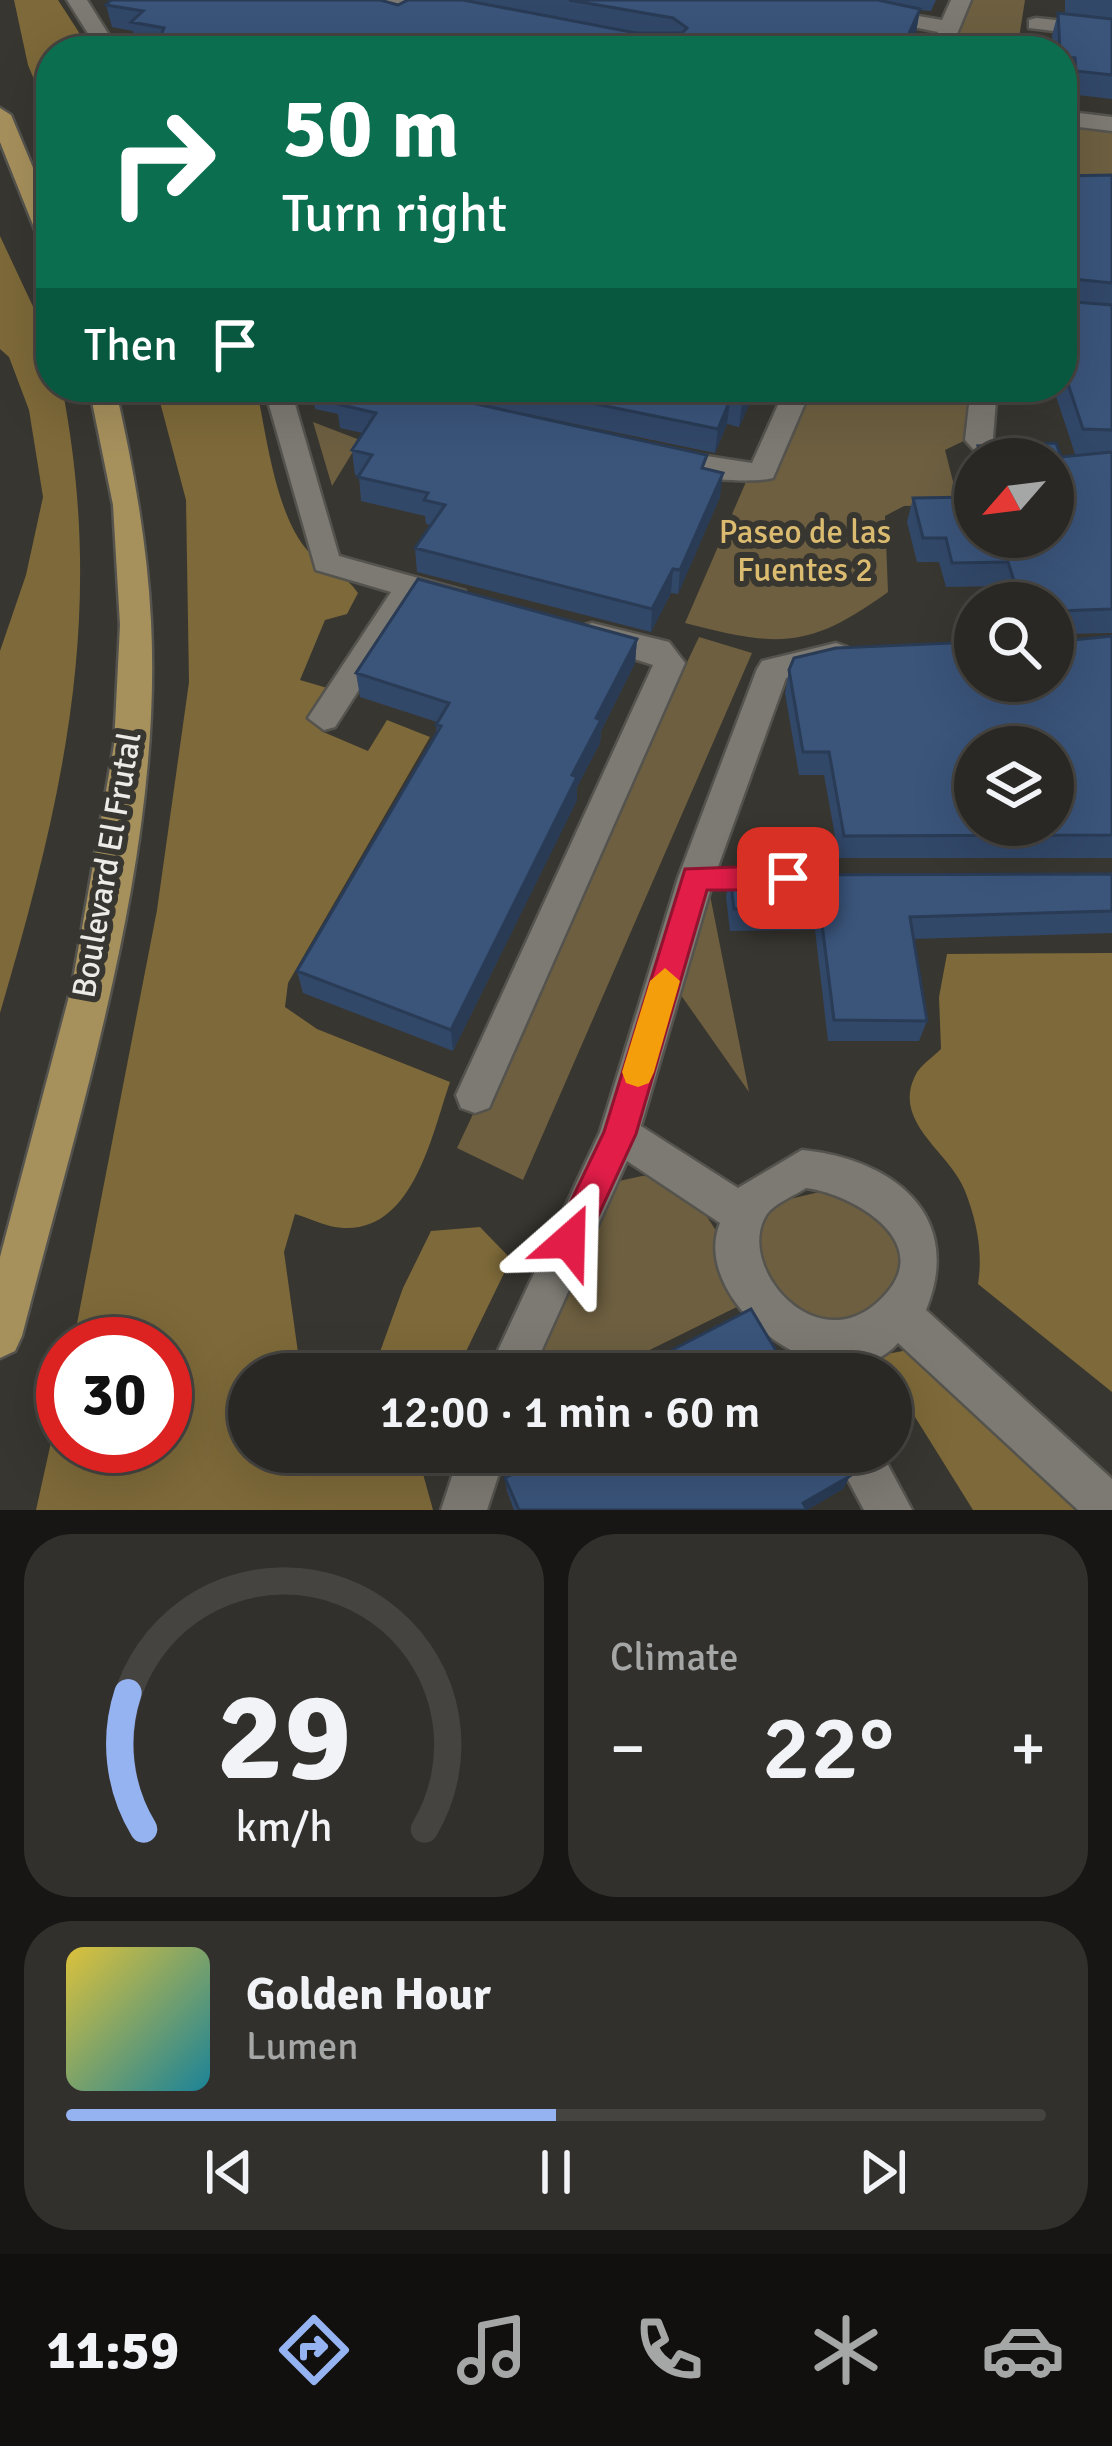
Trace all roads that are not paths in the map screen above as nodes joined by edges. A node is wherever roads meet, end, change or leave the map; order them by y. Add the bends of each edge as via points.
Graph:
1 (77, 0) edge
2 (380, 0) edge
3 (788, 0) edge
4 (961, 0) edge
5 (1040, 0) edge
6 (355, 8) edge
7 (1036, 24) junction
8 (951, 28) junction
9 (1112, 32) edge
10 (100, 36) edge
11 (947, 36) edge
12 (1035, 36) edge
13 (0, 115) edge
14 (1077, 120) edge
15 (1112, 124) edge
16 (36, 203) edge
17 (105, 402) edge
18 (282, 402) edge
19 (793, 402) edge
20 (983, 402) edge
21 (979, 438) edge
22 (630, 452) edge
23 (410, 588) junction
24 (477, 605) edge
25 (568, 628) edge
26 (872, 653) edge
27 (324, 718) dead end
28 (696, 878) junction
29 (742, 878) edge
30 (475, 1095) dead end
31 (619, 1134) junction
32 (743, 1215) junction
33 (900, 1316) junction
34 (0, 1336) edge
35 (519, 1353) edge
36 (817, 1353) edge
37 (834, 1353) edge
38 (476, 1473) edge
39 (868, 1473) edge
40 (464, 1510) edge
41 (889, 1510) edge
42 (1112, 1510) edge

1 - 10 street
2 - 6 street via 470,23
3 - 8 street
4 - 8 street
5 - 7 street
7 - 9 street
7 - 12 street
8 - 11 street
13 - 16 main road
14 - 15 street
17 - 34 main road, Boulevard El Frutal via 138,580 128,766 78,1031
18 - 23 street via 326,563
19 - 22 street via 763,471
20 - 21 street
23 - 24 street
23 - 27 street
25 - 30 street via 658,650 669,663
26 - 28 street via 773,669
28 - 29 street
28 - 31 street
31 - 32 street
31 - 35 street
32 - 33 street via 767,1185 802,1169 856,1176 880,1191 912,1238 917,1265
32 - 36 street via 738,1252 750,1292
33 - 37 street
33 - 42 street
38 - 40 street
39 - 41 street

